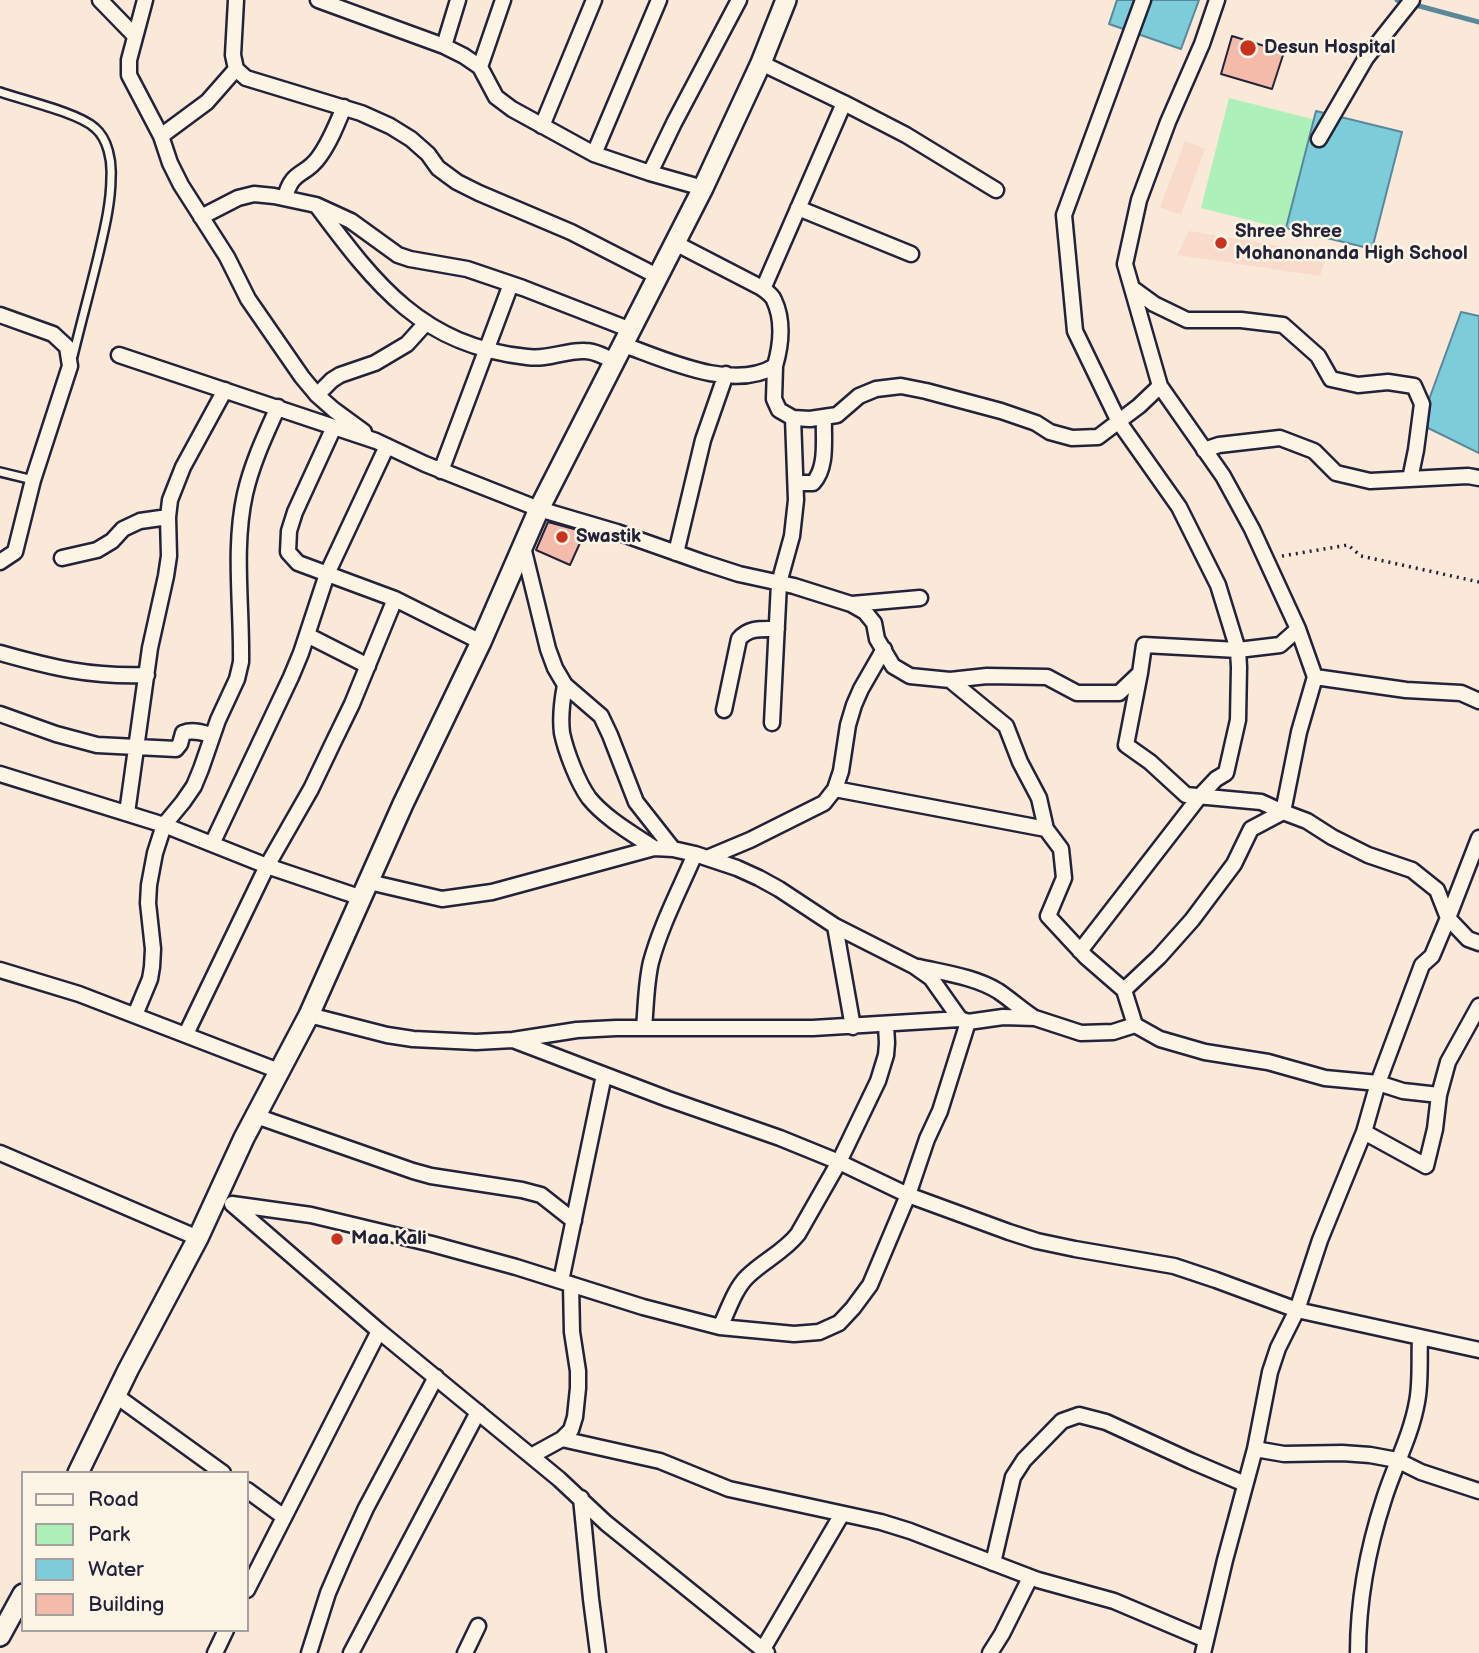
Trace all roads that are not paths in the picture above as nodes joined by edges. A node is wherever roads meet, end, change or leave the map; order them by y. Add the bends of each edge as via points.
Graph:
1 (100, 0) edge
2 (145, 0) edge
3 (236, 0) edge
4 (318, 0) edge
5 (458, 0) edge
6 (503, 0) edge
7 (594, 0) edge
8 (659, 0) edge
9 (739, 0) edge
10 (786, 0) edge
11 (1143, 0) edge
12 (1217, 0) edge
13 (1412, 0) edge
14 (135, 36) junction
15 (444, 46) junction
16 (761, 63) junction
17 (480, 67) junction
18 (236, 69) junction
19 (0, 93) edge
20 (844, 103) junction
21 (344, 107) junction
22 (542, 126) junction
23 (161, 136) junction
24 (1319, 139) dead end
25 (594, 154) junction
26 (650, 173) junction
27 (703, 187) junction
28 (996, 190) dead end
29 (285, 198) junction
30 (316, 205) junction
31 (799, 208) junction
32 (201, 217) junction
33 (675, 243) junction
34 (911, 254) dead end
35 (659, 277) junction
36 (511, 284) junction
37 (1132, 288) junction
38 (763, 289) junction
39 (0, 315) edge
40 (425, 324) junction
41 (623, 346) junction
42 (487, 350) junction
43 (119, 355) dead end
44 (70, 366) junction
45 (775, 366) junction
46 (726, 374) junction
47 (1160, 386) junction
48 (225, 390) junction
49 (317, 395) junction
50 (278, 407) junction
51 (793, 418) junction
52 (824, 418) junction
53 (1119, 422) junction
54 (334, 427) junction
55 (382, 443) junction
56 (1204, 450) junction
57 (441, 471) junction
58 (0, 472) edge
59 (1479, 478) edge
60 (1410, 479) junction
61 (33, 480) junction
62 (796, 483) junction
63 (539, 509) junction
64 (169, 517) junction
65 (523, 547) junction
66 (676, 553) junction
67 (62, 558) dead end
68 (0, 562) edge
69 (327, 574) junction
70 (779, 583) junction
71 (920, 598) dead end
72 (395, 599) junction
73 (851, 604) junction
74 (777, 629) junction
75 (1298, 629) junction
76 (307, 635) junction
77 (481, 642) junction
78 (884, 649) junction
79 (1238, 650) junction
80 (0, 653) edge
81 (368, 666) junction
82 (1140, 673) junction
83 (147, 675) junction
84 (1315, 677) junction
85 (950, 680) junction
86 (565, 685) junction
87 (1479, 701) edge
88 (724, 710) dead end
89 (0, 713) edge
90 (772, 723) dead end
91 (212, 735) junction
92 (136, 747) junction
93 (0, 774) edge
94 (835, 789) junction
95 (1200, 796) junction
96 (1283, 812) junction
97 (127, 813) junction
98 (164, 825) junction
99 (1046, 829) junction
100 (1479, 838) edge
101 (212, 844) junction
102 (654, 848) junction
103 (673, 849) junction
104 (701, 856) junction
105 (267, 866) junction
106 (365, 890) junction
107 (1448, 918) junction
108 (835, 926) junction
109 (1479, 943) edge
110 (1080, 951) junction
111 (914, 966) junction
112 (0, 970) edge
113 (1124, 990) junction
114 (1479, 1006) edge
115 (135, 1015) junction
116 (309, 1015) junction
117 (1035, 1018) junction
118 (964, 1021) junction
119 (886, 1025) junction
120 (1135, 1025) junction
121 (853, 1027) junction
122 (645, 1028) junction
123 (186, 1034) junction
124 (513, 1040) junction
125 (279, 1071) junction
126 (604, 1074) junction
127 (1378, 1083) junction
128 (1439, 1096) junction
129 (256, 1116) junction
130 (1364, 1132) junction
131 (0, 1153) edge
132 (839, 1162) junction
133 (908, 1195) junction
134 (226, 1198) junction
135 (573, 1221) junction
136 (198, 1238) junction
137 (566, 1283) junction
138 (1297, 1310) junction
139 (720, 1327) junction
140 (379, 1331) junction
141 (1420, 1338) junction
142 (1479, 1350) edge
143 (436, 1377) junction
144 (115, 1395) junction
145 (478, 1412) junction
146 (562, 1439) junction
147 (1255, 1449) junction
148 (531, 1456) junction
149 (1398, 1460) junction
150 (79, 1471) edge
151 (220, 1471) edge
152 (1245, 1484) junction
153 (248, 1491) edge
154 (1479, 1491) edge
155 (580, 1498) junction
156 (842, 1514) junction
157 (284, 1517) junction
158 (993, 1563) junction
159 (1030, 1578) junction
160 (248, 1588) edge
161 (21, 1598) edge
162 (478, 1626) dead end
163 (225, 1632) edge
164 (0, 1636) edge
165 (1205, 1646) edge
166 (765, 1651) edge
167 (215, 1653) edge
168 (309, 1653) edge
169 (351, 1653) edge
170 (465, 1653) edge
171 (598, 1653) edge
172 (990, 1653) edge
173 (1358, 1653) edge

1 - 14 street
2 - 14 street
3 - 18 street
4 - 15 street
5 - 15 street
6 - 17 street
7 - 22 street
8 - 25 street
9 - 26 street
10 - 16 main road
11 - 53 street via 1064,215 1075,331
12 - 37 street via 1139,200 1125,264
13 - 24 street via 1366,58
14 - 23 street via 129,75
15 - 17 street
16 - 20 street
16 - 27 main road
17 - 22 street via 496,97
18 - 21 street via 265,85
18 - 23 street via 207,102
19 - 44 lane via 89,122 105,141 110,158 106,220
20 - 28 street
20 - 31 street
21 - 29 street via 318,159 292,180
21 - 35 street via 411,139 457,182
22 - 25 street
23 - 32 street via 170,163
25 - 26 street
26 - 27 street
27 - 33 main road
29 - 30 street
29 - 32 street via 254,194
30 - 36 street via 351,221 398,255 467,269
30 - 40 street via 377,283
31 - 34 street
31 - 38 street
32 - 49 street via 248,299
33 - 35 main road
33 - 38 street
35 - 41 main road
36 - 41 street
36 - 42 street
37 - 47 street
37 - 60 street via 1187,320 1283,325 1318,356 1331,379 1358,385 1388,382 1415,386 1422,404
38 - 45 street via 773,298 781,331
39 - 44 street via 53,334 67,347
40 - 42 street
40 - 49 street via 407,344 375,363 340,375
41 - 42 street via 597,354 586,351 540,359
41 - 46 street via 689,368
41 - 63 main road
42 - 57 street
43 - 48 street
44 - 61 street
45 - 46 street via 764,373
45 - 51 street via 775,399 779,410
46 - 66 street via 703,440
47 - 53 street
47 - 56 street
48 - 50 street
48 - 64 street via 175,486
49 - 55 street
50 - 54 street
50 - 91 street via 245,494 239,552 241,662
51 - 52 street
51 - 62 street
52 - 53 street via 837,415 859,396 876,389 901,387 1001,411 1072,438 1098,437
52 - 62 street via 818,478
53 - 79 street via 1179,508 1218,586
54 - 55 street
54 - 69 street via 295,512 288,552 298,563
55 - 57 street
55 - 69 street
56 - 60 street via 1280,438 1314,451 1336,473 1370,481
56 - 75 street via 1247,518
57 - 63 street
58 - 61 lane
59 - 60 street
61 - 68 street via 15,552
62 - 70 street via 792,536
63 - 65 main road
63 - 66 street
64 - 67 street via 140,520 97,550
64 - 83 street via 169,556
65 - 77 main road
65 - 86 street via 548,649
66 - 70 street
69 - 72 street
69 - 76 street
70 - 73 street
70 - 74 street
71 - 73 street
72 - 77 street
72 - 81 street
73 - 78 street via 874,623
74 - 88 street via 750,631 739,639
74 - 90 street
75 - 79 street via 1280,645
75 - 84 street
76 - 81 street
76 - 101 street via 287,688
77 - 106 main road
78 - 85 street via 893,666 910,676
78 - 94 street via 854,705
79 - 82 street via 1144,645
79 - 95 street via 1238,720 1227,774
80 - 83 street via 73,671
81 - 105 street via 311,789
82 - 85 street via 1119,693 1077,693 1047,677
82 - 95 street via 1126,745 1186,795
83 - 92 street
84 - 87 street via 1406,690 1461,692
84 - 96 street
85 - 99 street via 1006,726 1039,798
86 - 102 street via 562,734 579,782 601,810
86 - 103 street via 601,716 636,803
89 - 92 street via 97,745
91 - 92 street via 188,731 176,749
91 - 98 street via 194,786
92 - 97 street
93 - 97 street
94 - 99 street
94 - 104 street via 824,803 803,814 750,840
95 - 96 street via 1261,802
95 - 110 street
96 - 107 street via 1368,855 1412,870 1437,890
96 - 113 street via 1251,830 1234,864 1192,920
97 - 98 street
98 - 101 street
98 - 115 street via 149,886 150,979
99 - 110 street via 1061,849 1064,878 1048,916
100 - 107 street
101 - 105 street
102 - 103 street
102 - 106 street via 461,897
103 - 104 street
104 - 108 street via 759,878
104 - 122 street via 663,929 652,961
105 - 106 street
105 - 123 street
106 - 116 main road
107 - 109 street via 1468,939
107 - 127 street via 1432,957 1422,965
108 - 111 street
108 - 121 street
110 - 113 street
111 - 117 street via 962,976 996,990
111 - 118 street via 931,978
112 - 115 street
113 - 120 street
114 - 128 street via 1448,1062
115 - 123 street
116 - 124 street via 413,1039
116 - 125 main road
117 - 118 street
117 - 120 street via 1081,1033 1114,1032
118 - 119 street
118 - 133 street via 940,1111
119 - 121 street
119 - 132 street via 883,1069
120 - 127 street via 1160,1040 1205,1052 1268,1062 1325,1078
121 - 122 street
122 - 124 street via 577,1030
123 - 125 street
124 - 126 street
125 - 129 main road
126 - 132 street
126 - 135 street
127 - 128 street
127 - 130 street
128 - 130 street via 1426,1166
129 - 134 main road
129 - 135 street via 412,1171 541,1195
130 - 138 street
131 - 136 street
132 - 133 street
132 - 139 street via 798,1234 739,1286
133 - 138 street via 1037,1241 1174,1266
133 - 139 street via 870,1285 839,1323 819,1332 794,1334
134 - 136 main road
134 - 137 street via 364,1227
134 - 140 street
135 - 137 street
136 - 144 main road
137 - 139 street
137 - 146 street via 578,1388 575,1417
138 - 141 street
138 - 147 street via 1270,1372
140 - 143 street
140 - 157 street
141 - 142 street
141 - 149 street via 1418,1399
143 - 145 street
143 - 168 street via 349,1544
144 - 150 main road
144 - 151 street
145 - 148 street
145 - 169 street
146 - 148 street
146 - 156 street via 660,1461 729,1489
147 - 149 street
147 - 152 street
148 - 155 street
149 - 154 street
149 - 173 street via 1364,1581
152 - 158 street via 1106,1422 1079,1415 1069,1418 1024,1460 1013,1477
152 - 165 street
153 - 157 street
155 - 166 street
155 - 171 street
156 - 158 street via 910,1531
156 - 166 street
157 - 160 street
158 - 159 street
159 - 165 street via 1114,1601
159 - 172 street
161 - 164 main road
162 - 170 street
163 - 167 street

